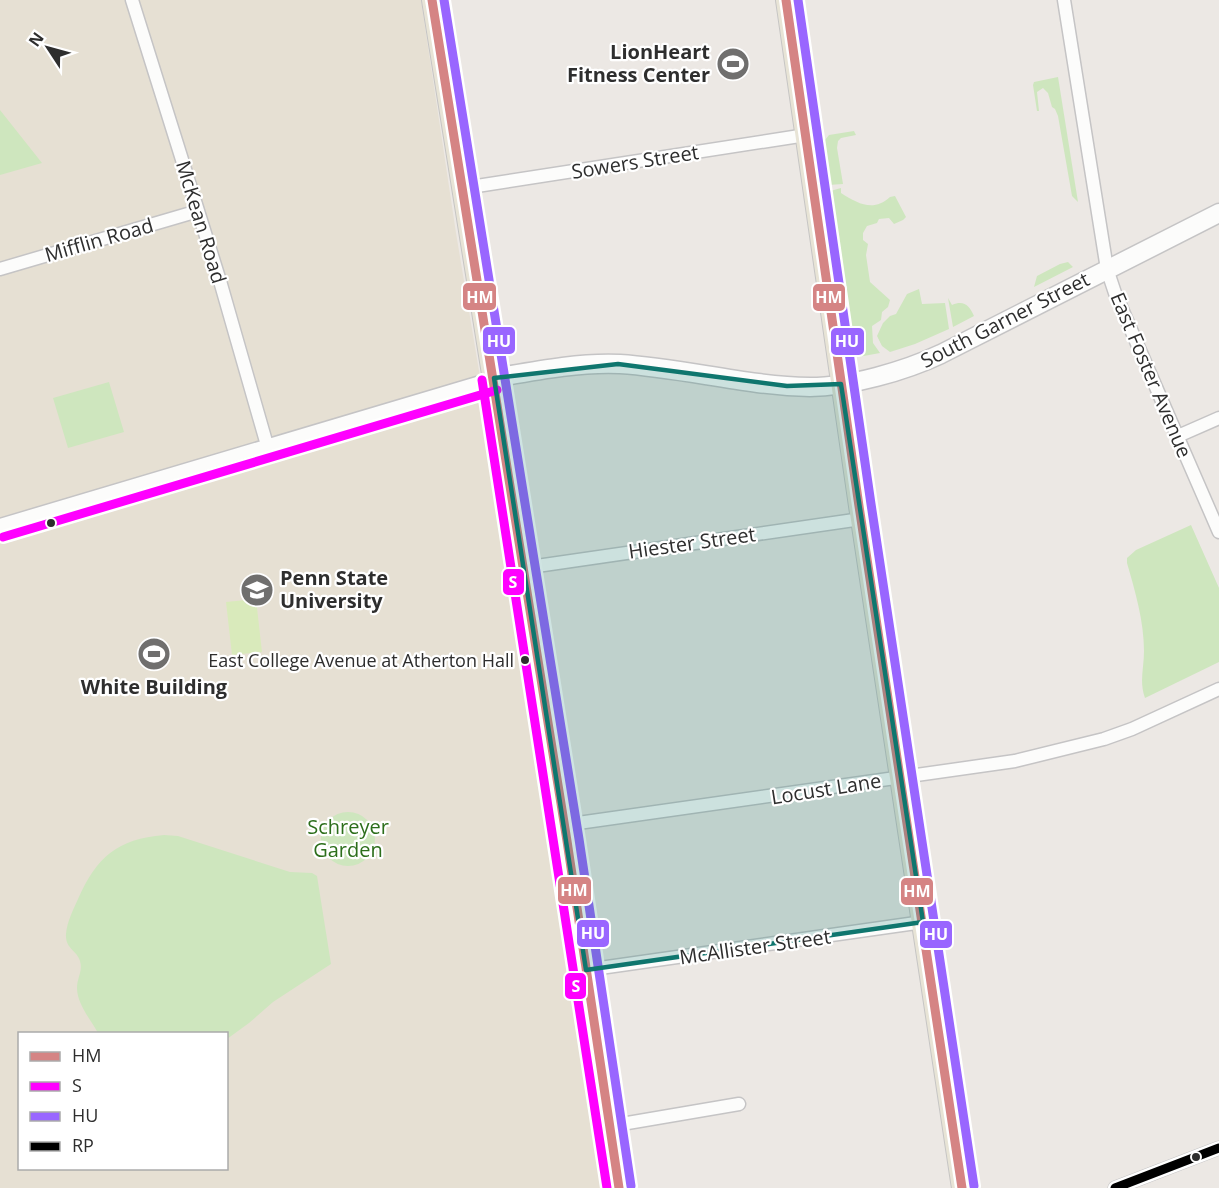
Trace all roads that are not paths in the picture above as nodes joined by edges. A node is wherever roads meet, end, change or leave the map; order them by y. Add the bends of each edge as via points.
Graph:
1 (132, 0) edge
2 (432, 0) edge
3 (786, 0) edge
4 (1064, 0) edge
5 (806, 135) junction
6 (464, 188) junction
7 (198, 211) junction
8 (1219, 213) edge
9 (0, 269) edge
10 (1107, 269) junction
11 (494, 378) junction
12 (841, 384) junction
13 (1219, 418) edge
14 (1178, 436) junction
15 (267, 445) junction
16 (861, 519) junction
17 (0, 525) edge
18 (1219, 532) edge
19 (523, 568) junction
20 (1219, 689) edge
21 (900, 777) junction
22 (564, 825) junction
23 (923, 922) junction
24 (586, 970) junction
25 (739, 1104) dead end
26 (610, 1126) junction
27 (1219, 1148) edge
28 (619, 1188) edge
29 (962, 1188) edge
30 (1115, 1188) edge

1 - 7 street, McKean Road
2 - 6 main road
3 - 5 main road
4 - 10 street, East Foster Avenue
5 - 6 street, Sowers Street
5 - 12 main road
6 - 11 main road
7 - 9 street, Mifflin Road
7 - 15 street, McKean Road
8 - 10 street, South Garner Street
10 - 12 street, South Garner Street via 922,363
10 - 14 street, East Foster Avenue
11 - 12 street, South Garner Street via 618,364 787,386
11 - 15 street
11 - 19 main road
12 - 16 main road
13 - 14 street
14 - 18 street, East Foster Avenue
15 - 17 street
16 - 19 street, Hiester Street
16 - 21 main road
19 - 22 main road
20 - 21 street, Locust Lane via 1104,739 1015,761
21 - 22 street, Locust Lane
21 - 23 main road
22 - 24 main road
23 - 24 street, McAllister Street
23 - 29 main road
24 - 26 main road
25 - 26 street
26 - 28 main road
27 - 30 street

